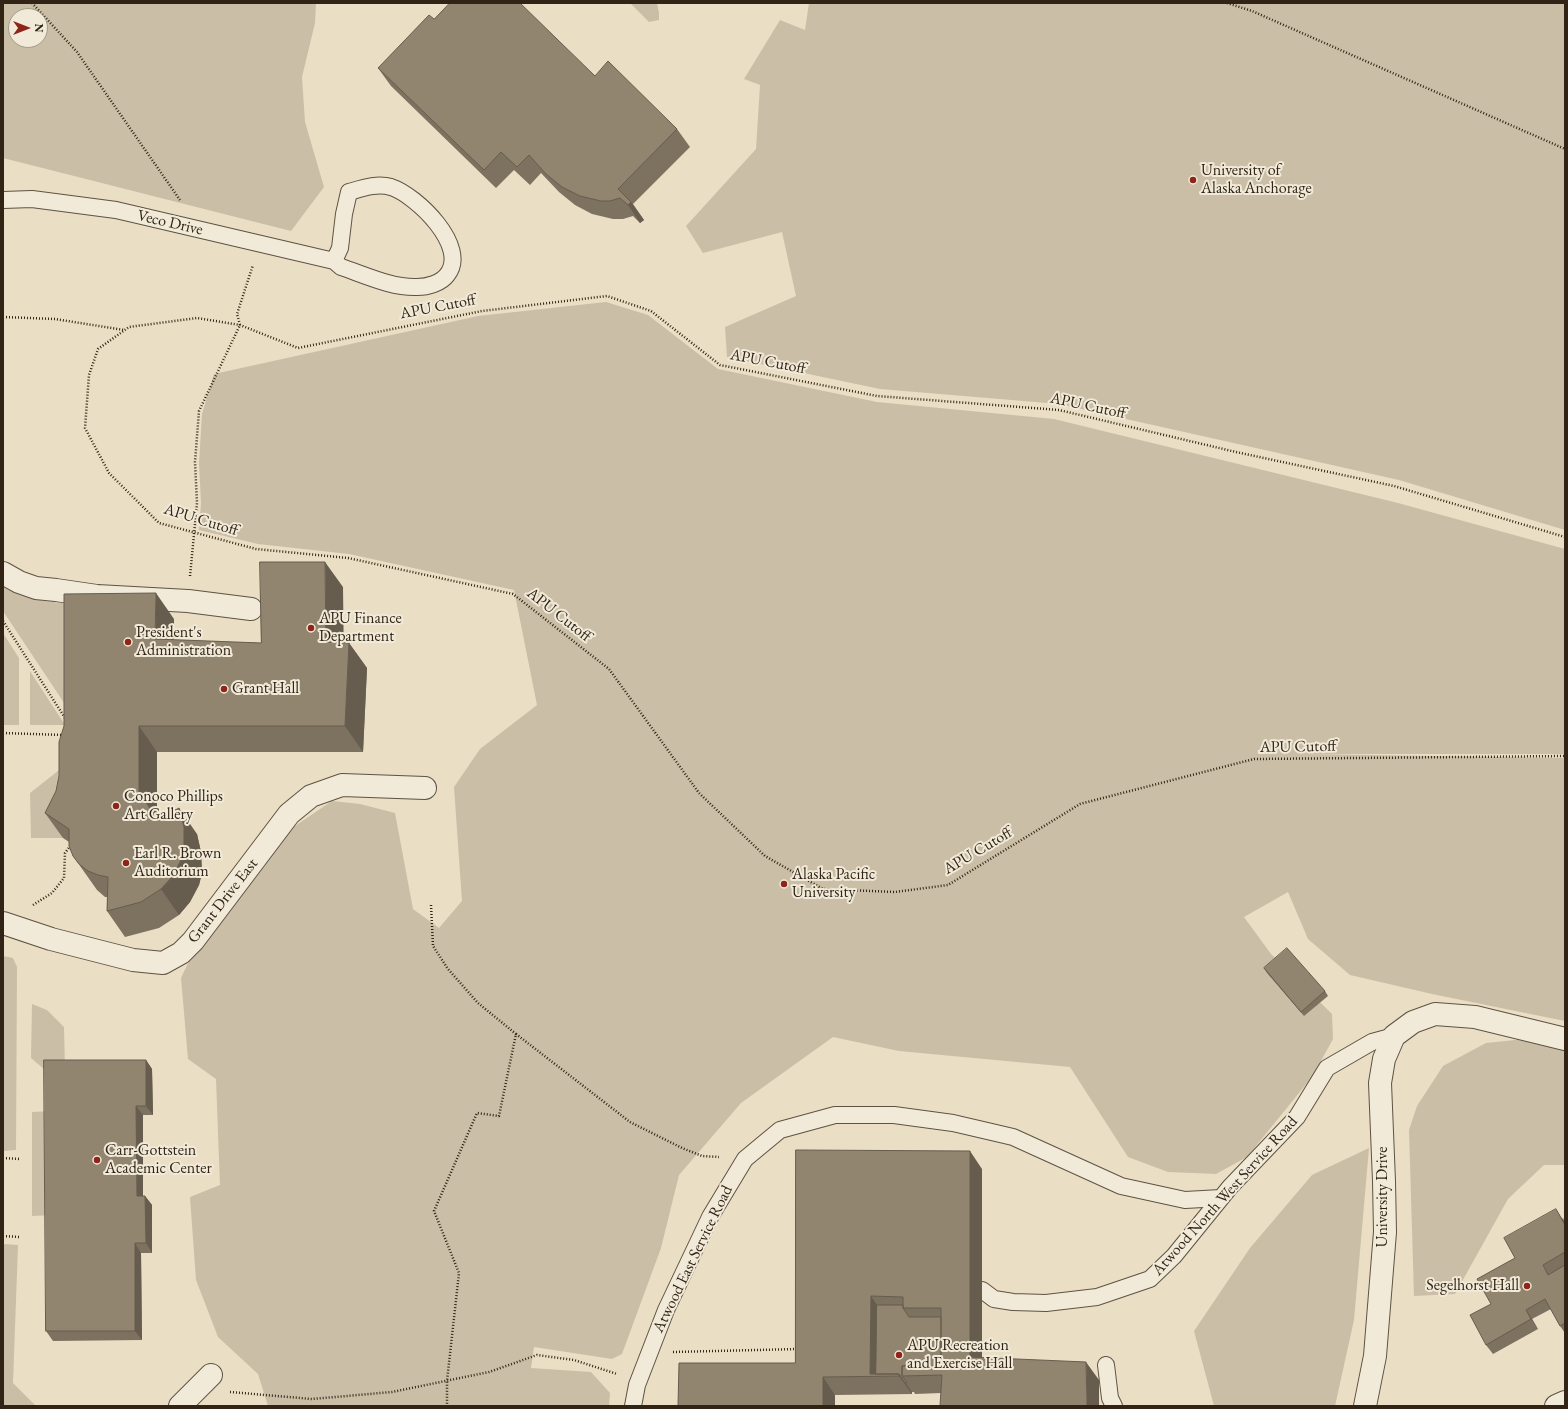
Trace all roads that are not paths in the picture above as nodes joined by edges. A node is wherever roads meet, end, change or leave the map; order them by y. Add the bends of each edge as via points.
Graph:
1 (3, 200) edge
2 (334, 261) junction
3 (3, 573) edge
4 (251, 609) dead end
5 (425, 788) dead end
6 (3, 923) edge
7 (1394, 1036) junction
8 (1565, 1039) edge
9 (1221, 1198) junction
10 (982, 1290) dead end
11 (1106, 1365) dead end
12 (211, 1376) road end
13 (1565, 1402) edge
14 (180, 1406) edge
15 (632, 1406) edge
16 (1114, 1406) edge
17 (1365, 1406) edge
18 (1556, 1406) edge

1 - 2 lane, Veco Drive via 32,199 116,210
2 - 2 lane, Veco Drive via 341,267 392,285 418,287 442,281 449,272 452,251 440,227 406,194 390,187 370,186 349,192 340,248
3 - 4 street via 36,588 97,596 188,601
5 - 6 street, Grant Drive East via 342,784 311,796 289,814 193,941 181,953 164,963 133,960 51,939
7 - 8 street via 1413,1022 1435,1014 1475,1017
7 - 9 lane, Atwood North West Service Road via 1372,1042 1327,1068 1297,1117
7 - 17 street, University Drive via 1384,1059 1380,1084 1384,1232 1375,1356
9 - 10 lane, Atwood North West Service Road via 1174,1256 1150,1279 1097,1297 1046,1303 994,1299
9 - 15 lane, Atwood East Service Road via 1185,1200 1121,1186 1013,1137 953,1123 894,1115 835,1115 780,1130 745,1159 710,1217 666,1310
11 - 16 lane via 1110,1398
12 - 14 street
13 - 18 street

